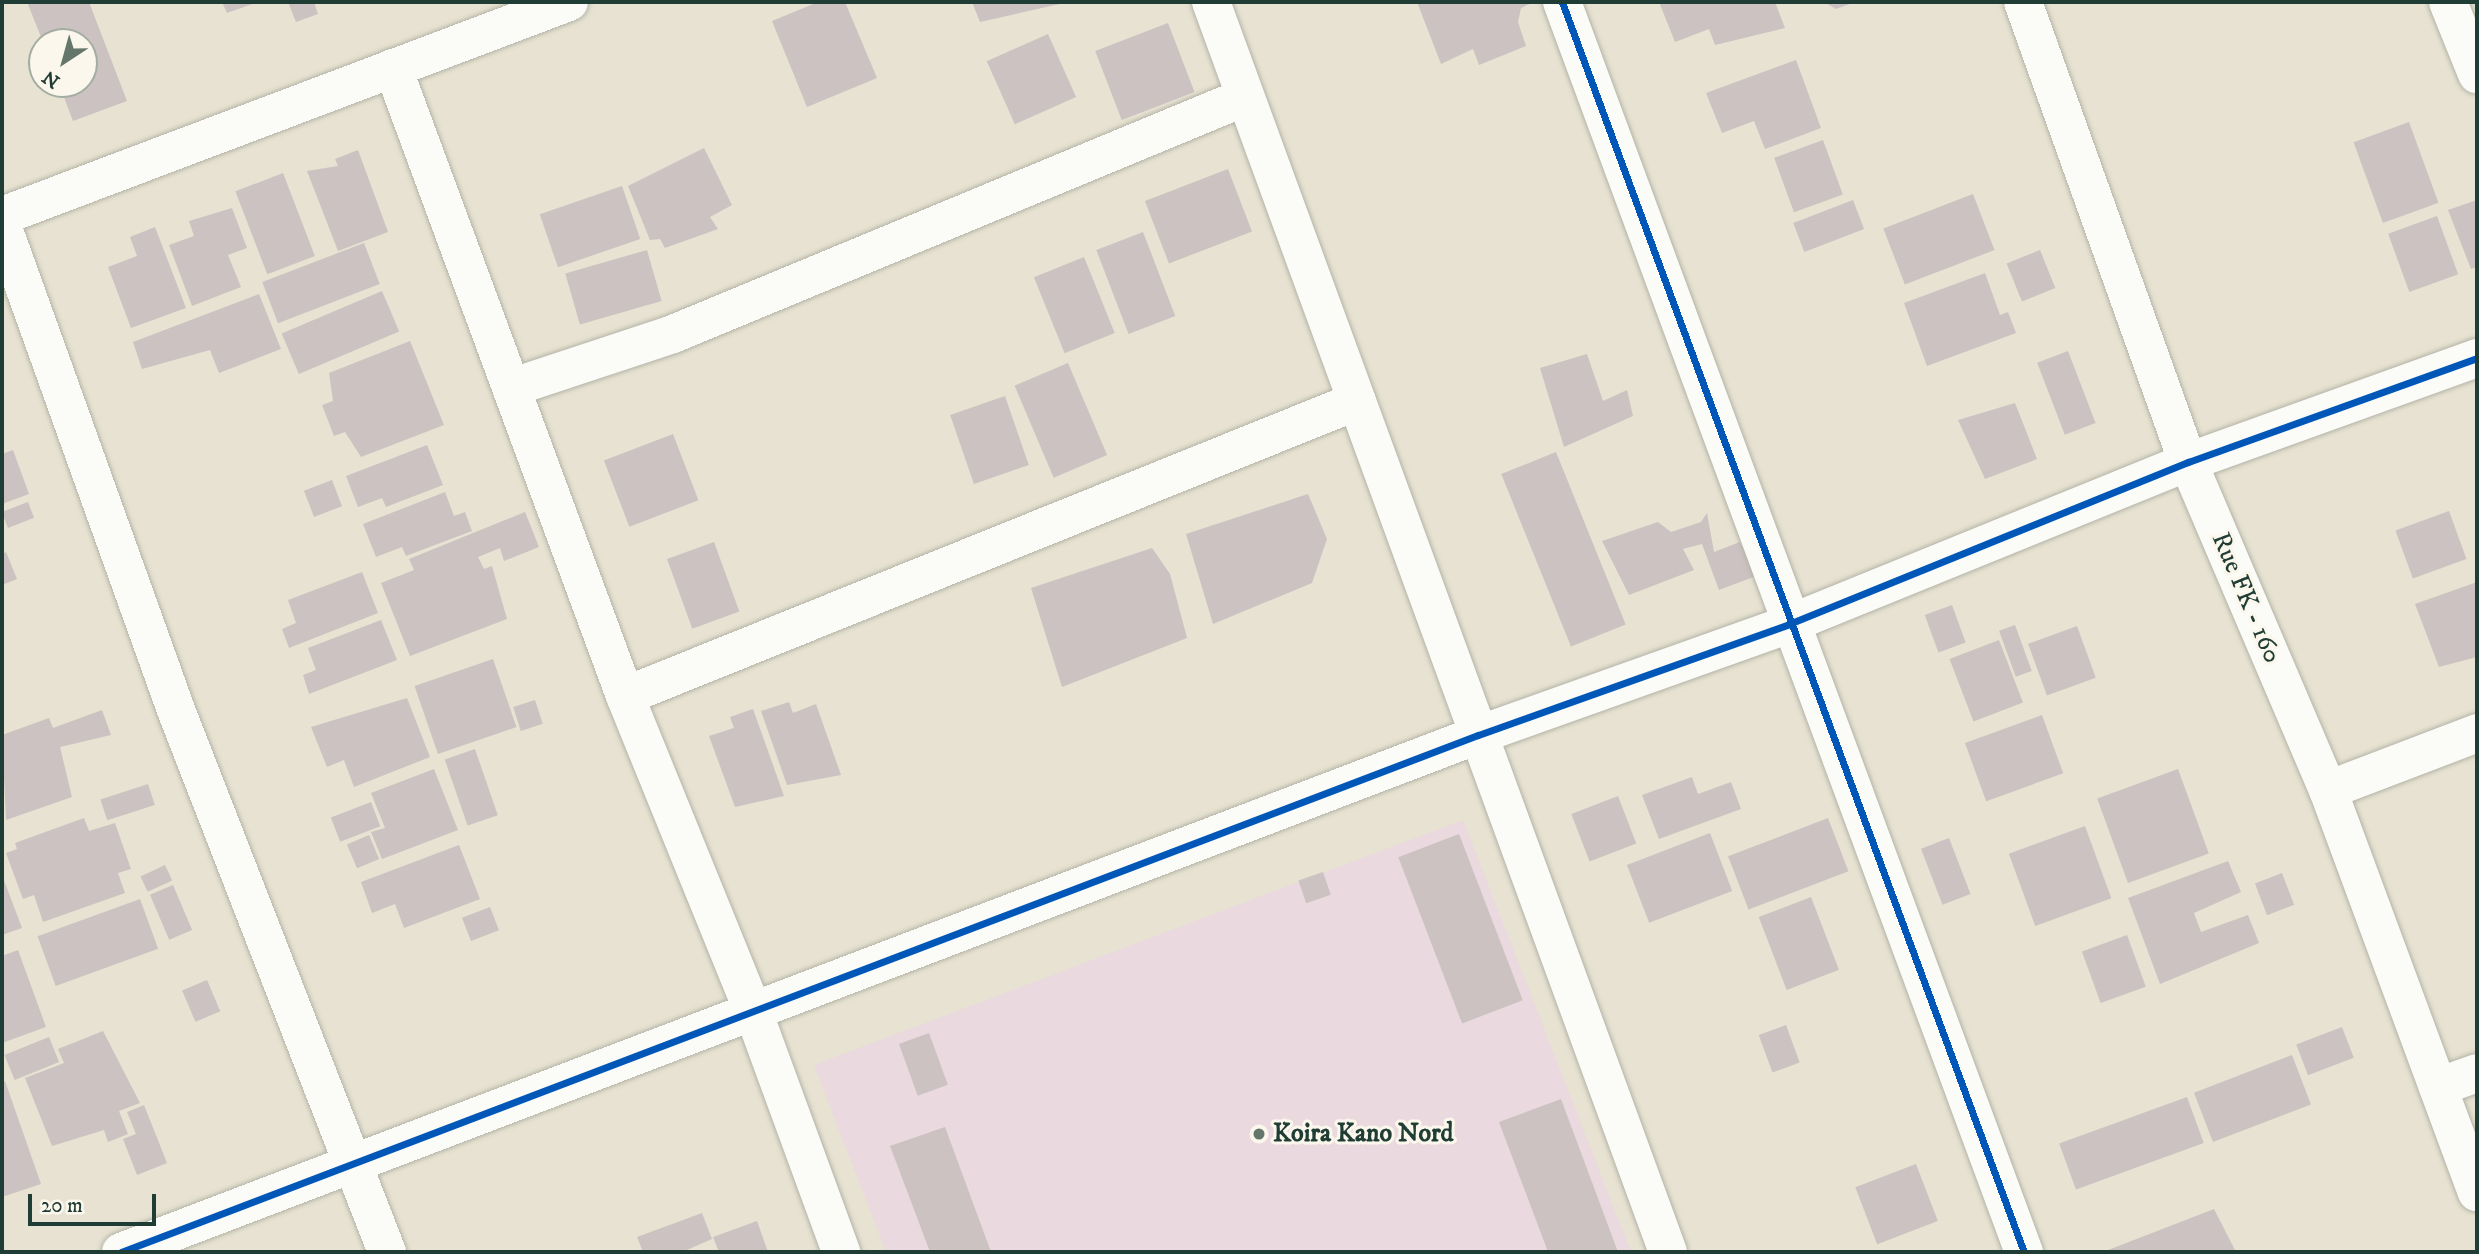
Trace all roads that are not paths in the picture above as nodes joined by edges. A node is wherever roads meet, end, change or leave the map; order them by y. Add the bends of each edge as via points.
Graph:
1 (569, 2) edge
2 (1210, 2) edge
3 (1562, 2) edge
4 (2024, 2) edge
5 (2448, 2) edge
6 (393, 68) junction
7 (2477, 74) edge
8 (1245, 97) junction
9 (2, 216) edge
10 (2, 225) edge
11 (2477, 358) edge
12 (516, 386) junction
13 (1357, 401) junction
14 (2188, 462) junction
15 (1789, 624) junction
16 (625, 696) junction
17 (2477, 733) edge
18 (1479, 735) junction
19 (2328, 790) junction
20 (753, 1011) junction
21 (2477, 1073) edge
22 (2438, 1087) junction
23 (353, 1164) junction
24 (2477, 1192) edge
25 (121, 1252) edge
26 (387, 1252) edge
27 (841, 1252) edge
28 (1668, 1252) edge
29 (2024, 1252) edge

1 - 6 street
2 - 8 street
3 - 15 street
4 - 14 street, Rue FK - 160
5 - 7 street
6 - 9 street
6 - 12 street
8 - 12 street via 673,334
8 - 13 street
10 - 23 street via 176,710
11 - 14 street
12 - 16 street
13 - 16 street
13 - 18 street
14 - 15 street
14 - 19 street, Rue FK - 160
15 - 18 street
15 - 29 street
16 - 20 street
17 - 19 street
18 - 20 street
18 - 28 street
19 - 22 street, Rue FK - 160
20 - 23 street
20 - 27 street
21 - 22 street
22 - 24 street, Rue FK - 160
23 - 25 street
23 - 26 street

